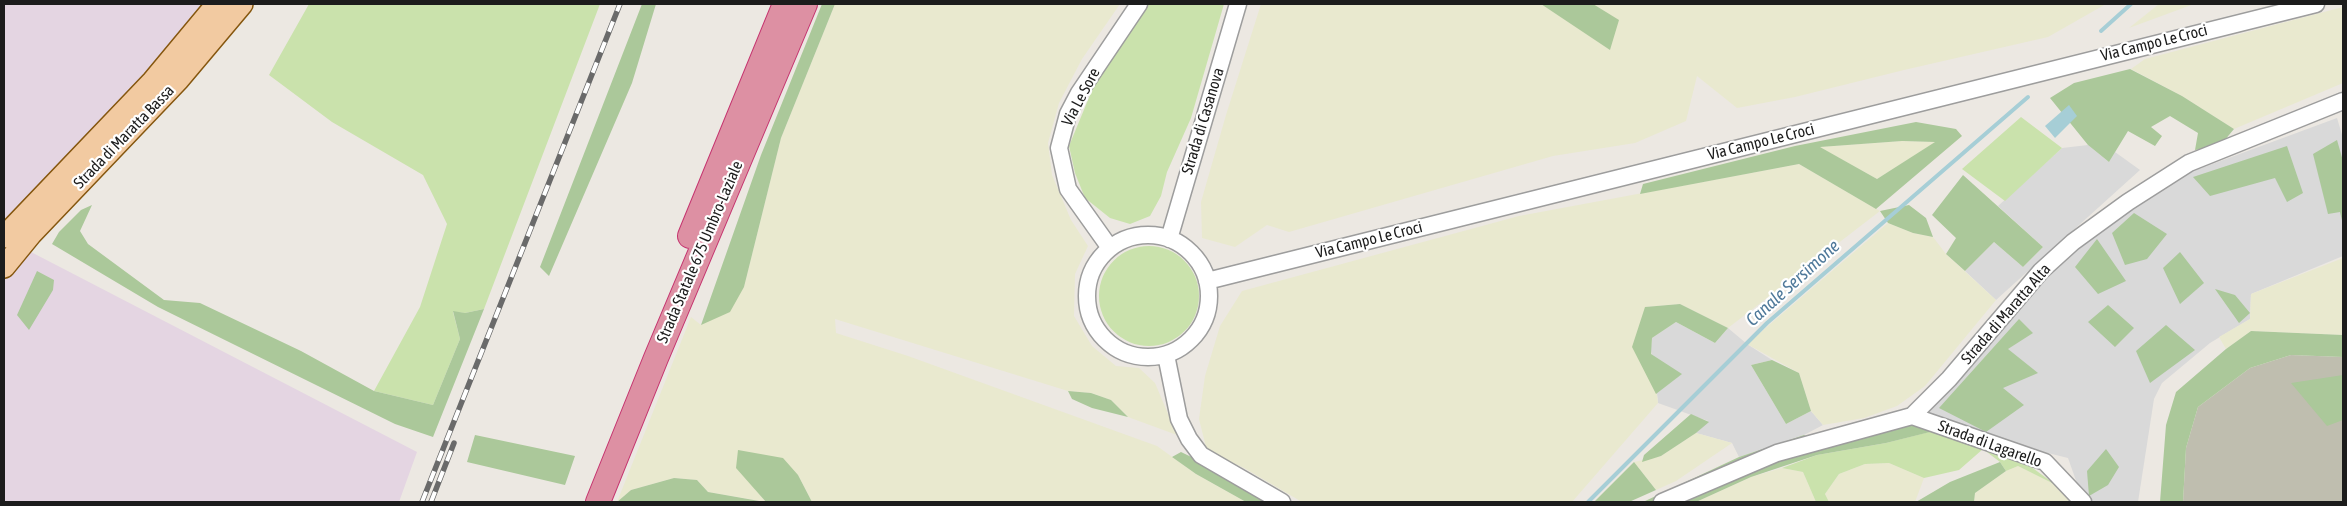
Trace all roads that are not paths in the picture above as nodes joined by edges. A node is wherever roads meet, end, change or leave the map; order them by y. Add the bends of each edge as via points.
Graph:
1 (218, 4) edge
2 (242, 4) edge
3 (785, 4) edge
4 (805, 4) edge
5 (1140, 4) edge
6 (1238, 4) edge
7 (2316, 4) edge
8 (2343, 100) edge
9 (4, 237) edge
10 (1169, 239) junction
11 (1110, 248) junction
12 (4, 267) edge
13 (1207, 281) junction
14 (1166, 355) junction
15 (1912, 416) junction
16 (581, 502) edge
17 (598, 502) edge
18 (1282, 502) edge
19 (1662, 502) edge
20 (2083, 502) edge

1 - 9 main road, Strada di Maratta Bassa via 153,81
2 - 12 main road, Strada di Maratta Bassa via 178,80
3 - 16 highway, Strada Statale 675 Umbro-Laziale
4 - 17 highway, Strada Statale 675 Umbro-Laziale
5 - 11 street, Via Le Sore via 1079,93 1068,114 1059,148 1068,189
6 - 10 street, Strada di Casanova
7 - 13 street, Via Campo Le Croci
8 - 15 street, Strada di Maratta Alta via 2189,163 2120,207 2041,271 1949,379
10 - 11 street via 1139,236
10 - 13 street via 1193,255
11 - 14 street via 1093,270 1088,283 1088,311 1094,324 1112,346 1124,353 1138,357
13 - 14 street via 1209,304 1201,326 1186,344
14 - 18 street via 1179,419 1201,455
15 - 19 street, Strada di Maratta Alta via 1777,453
15 - 20 street, Strada di Lagarello via 2045,462

